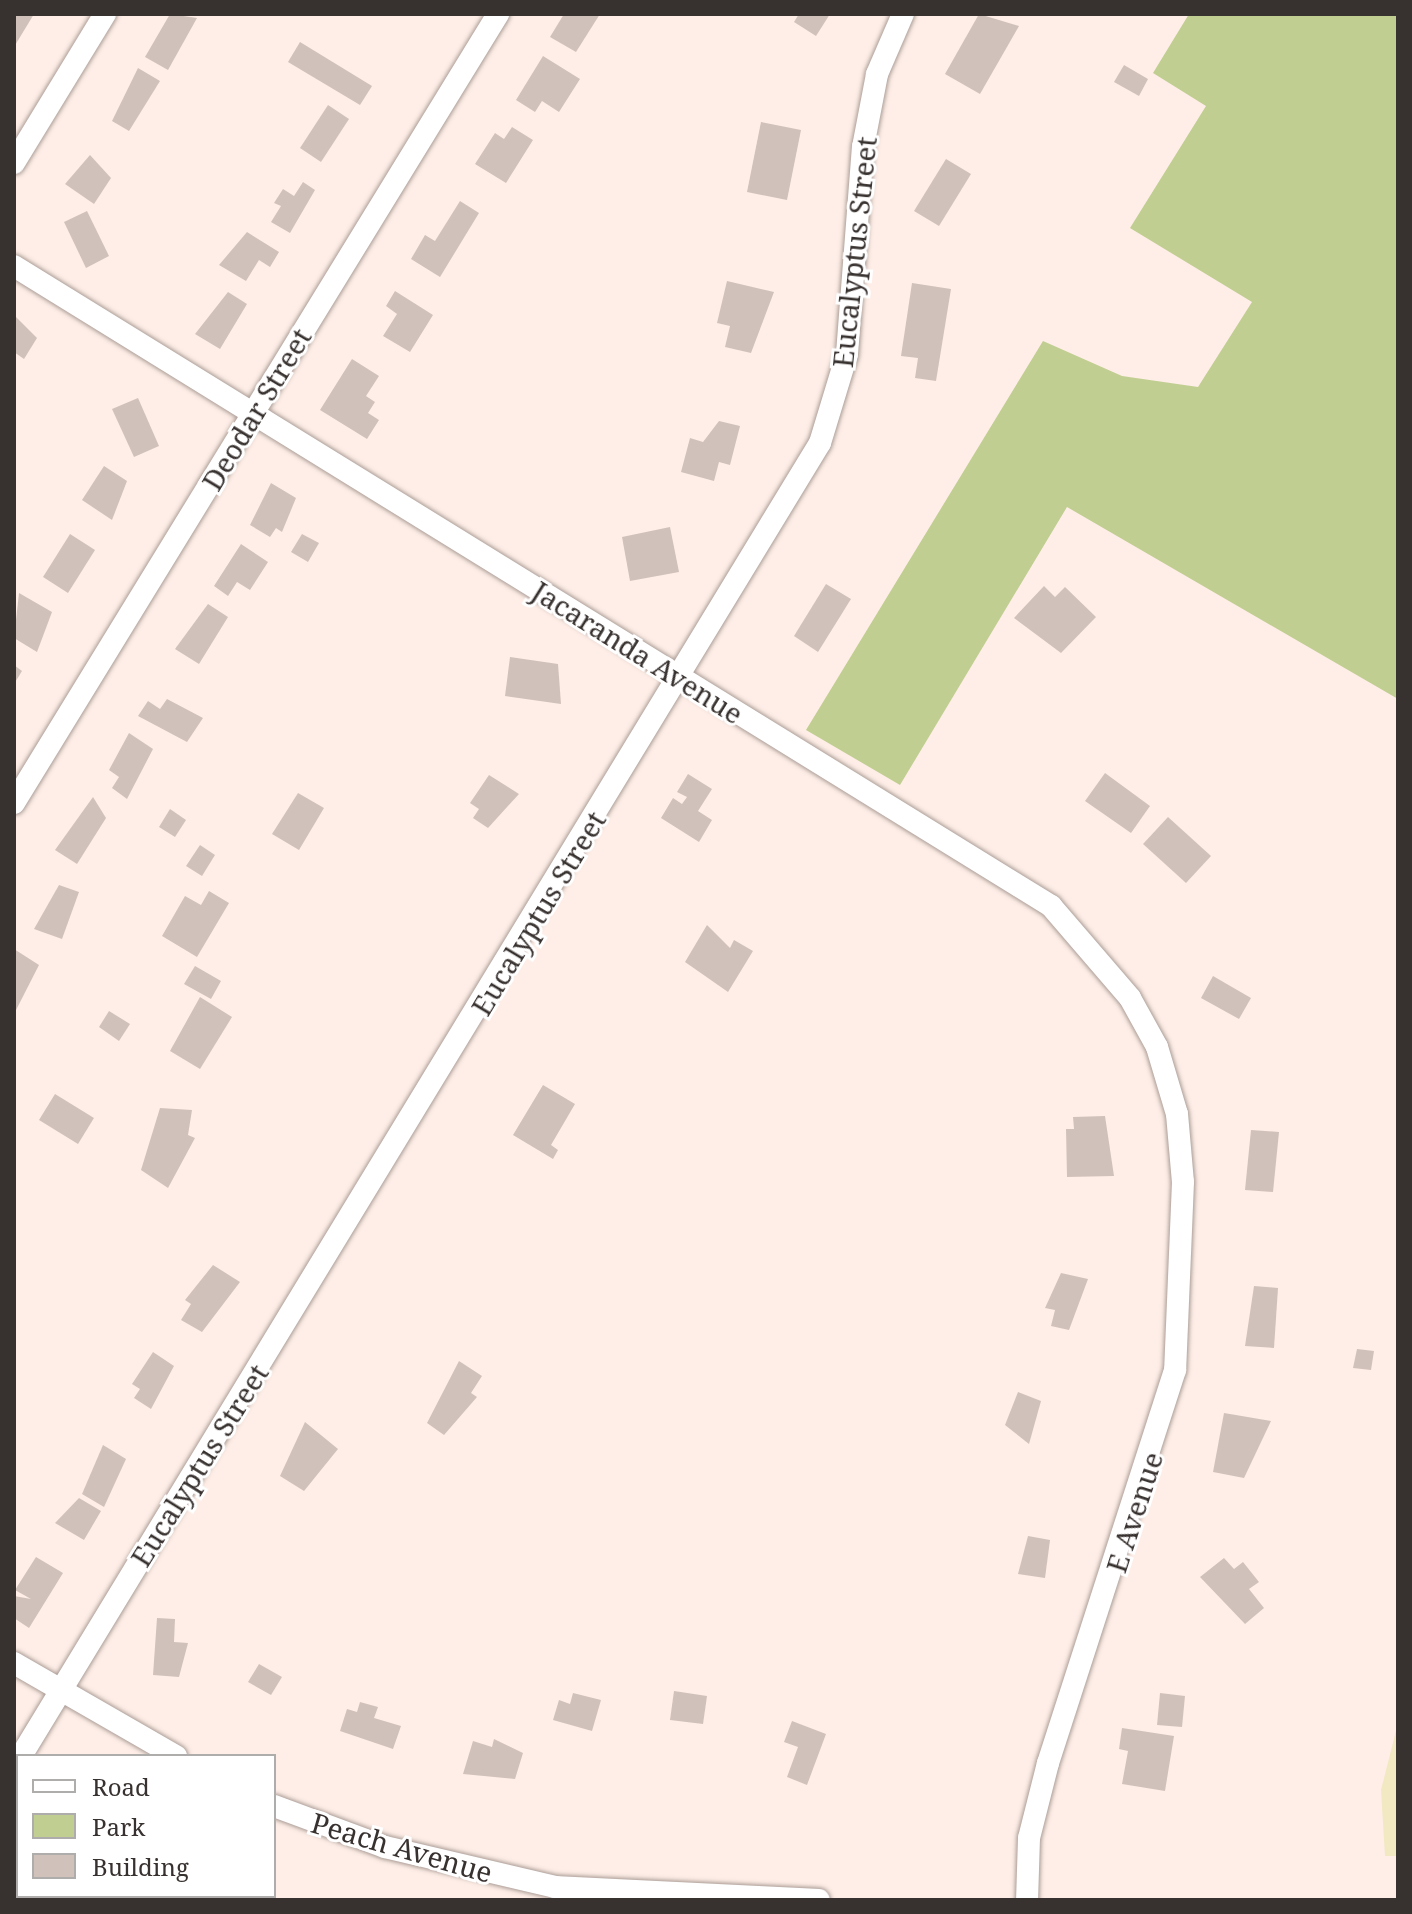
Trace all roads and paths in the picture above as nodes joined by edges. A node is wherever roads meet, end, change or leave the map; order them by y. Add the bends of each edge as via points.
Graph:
1 (105, 14) edge
2 (498, 14) edge
3 (903, 14) edge
4 (14, 163) edge
5 (14, 266) edge
6 (252, 416) junction
7 (681, 678) junction
8 (14, 803) edge
9 (1177, 1114) joint
10 (14, 1663) edge
11 (60, 1692) junction
12 (21, 1754) edge
13 (172, 1754) edge
14 (276, 1807) edge
15 (618, 1897) edge
16 (819, 1900) edge
17 (1027, 1900) edge

1 - 4 street
2 - 6 street, Deodar Street
3 - 7 street, Eucalyptus Street via 877,74 863,147 855,293 836,399 780,516
5 - 6 street, Jacaranda Avenue
6 - 7 street, Jacaranda Avenue
6 - 8 street, Deodar Street
7 - 9 street, Jacaranda Avenue via 1051,906 1130,998 1157,1047
7 - 11 street, Eucalyptus Street
9 - 17 street, E Avenue via 1183,1182 1175,1370 1158,1442 1048,1763 1029,1838
10 - 11 street
11 - 12 street, Eucalyptus Street
11 - 13 street
14 - 15 street, Peach Avenue via 372,1843 497,1876
15 - 16 street, Peach Avenue

